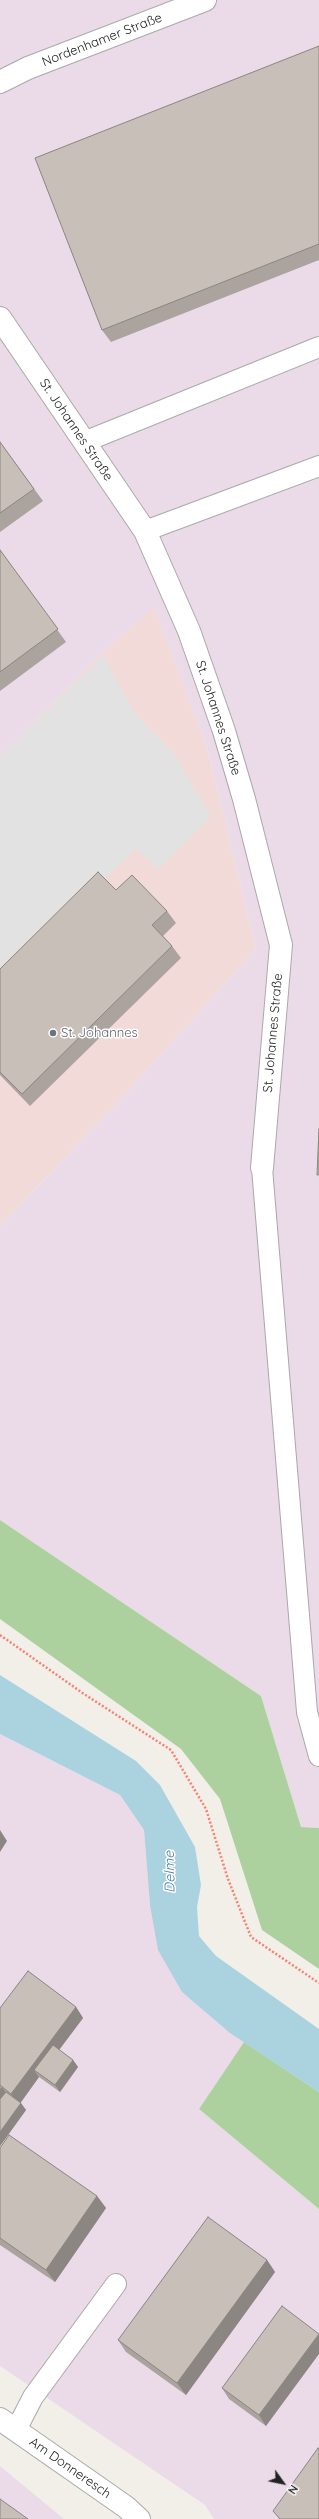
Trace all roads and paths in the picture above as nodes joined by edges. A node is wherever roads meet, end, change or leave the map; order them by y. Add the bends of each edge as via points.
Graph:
1 (205, 0) edge
2 (0, 82) edge
3 (0, 318) edge
4 (319, 347) edge
5 (84, 442) junction
6 (319, 466) edge
7 (145, 531) junction
8 (262, 1168) joint
9 (0, 1635) edge
10 (319, 1756) edge
11 (319, 1983) edge
12 (116, 2284) dead end
13 (8, 2424) edge
14 (139, 2519) edge

1 - 2 street, Nordenhamer Straße via 28,68
3 - 5 street, St. Johannes Straße
4 - 5 lane
5 - 7 street, St. Johannes Straße
6 - 7 lane
7 - 8 street, St. Johannes Straße via 189,631 224,731 281,945
8 - 10 lane via 307,1712
9 - 11 path via 84,1694 171,1750 206,1809 228,1879 251,1936
12 - 13 lane via 33,2397
13 - 14 street, Am Donneresch via 126,2507

